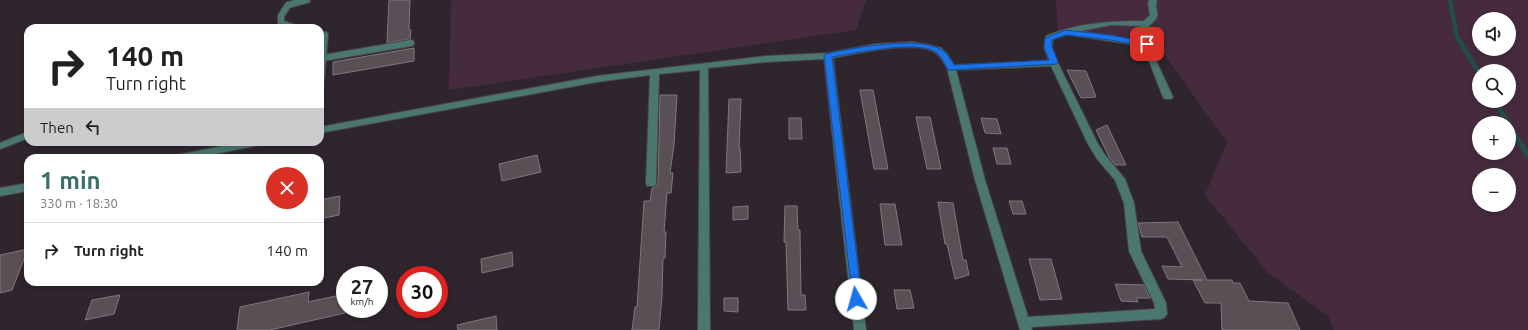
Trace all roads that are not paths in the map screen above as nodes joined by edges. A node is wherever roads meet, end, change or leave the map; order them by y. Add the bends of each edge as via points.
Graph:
1 (307, 0) edge
2 (1153, 0) edge
3 (286, 24) edge
4 (1146, 24) junction
5 (1065, 32) junction
6 (324, 35) edge
7 (411, 43) dead end
8 (1147, 44) junction
9 (324, 46) edge
10 (828, 56) junction
11 (324, 58) edge
12 (1054, 62) junction
13 (704, 66) junction
14 (951, 68) junction
15 (655, 72) junction
16 (1168, 97) dead end
17 (324, 129) edge
18 (24, 136) edge
19 (0, 146) edge
20 (239, 146) edge
21 (198, 154) edge
22 (651, 183) dead end
23 (24, 188) edge
24 (1, 194) edge
25 (1024, 326) edge
26 (704, 330) edge
27 (860, 330) edge

1 - 3 lane via 288,5 283,10 281,22
2 - 4 street via 1151,4 1154,16
4 - 5 street via 1111,23
4 - 8 street via 1143,29
5 - 8 street
5 - 12 street via 1049,38 1048,47
6 - 9 lane
7 - 11 lane
8 - 16 street
10 - 13 street
10 - 14 street via 875,48 919,46 938,50 946,57
10 - 27 street
12 - 14 street
12 - 25 street via 1097,151 1120,179 1128,203 1135,251 1160,303 1161,314 1111,316
13 - 15 street
13 - 26 street
14 - 25 street via 980,180
15 - 17 street via 597,79
15 - 22 street
18 - 19 lane
20 - 21 street
23 - 24 street

